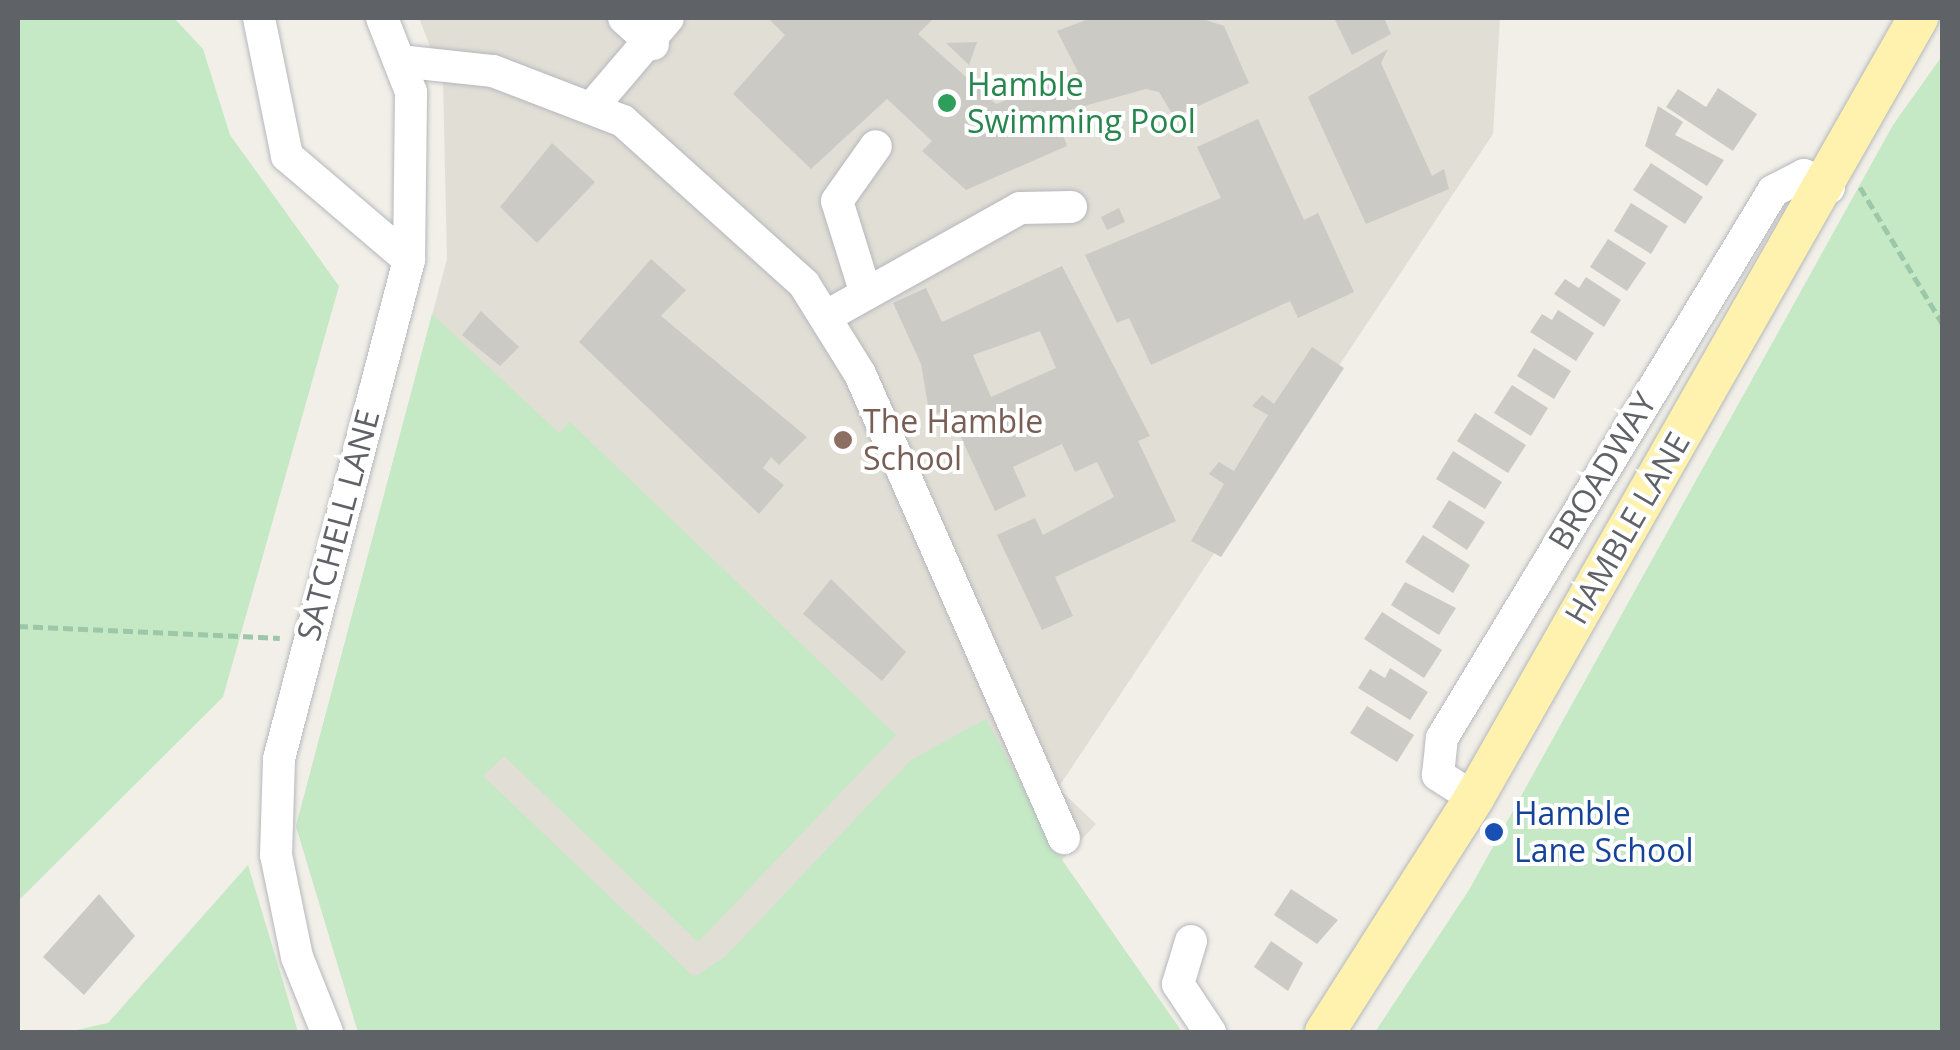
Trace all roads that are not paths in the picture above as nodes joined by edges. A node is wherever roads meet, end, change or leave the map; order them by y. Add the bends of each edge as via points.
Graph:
1 (260, 18) edge
2 (382, 18) edge
3 (624, 18) edge
4 (1918, 18) edge
5 (660, 30) edge
6 (399, 61) junction
7 (594, 105) junction
8 (876, 146) dead end
9 (1837, 173) junction
10 (1070, 206) dead end
11 (409, 260) junction
12 (866, 294) junction
13 (825, 317) junction
14 (1474, 798) junction
15 (1064, 838) dead end
16 (1192, 941) dead end
17 (327, 1032) edge
18 (1210, 1032) edge
19 (1325, 1032) edge

1 - 11 street via 287,156
2 - 6 street, SATCHELL LANE
3 - 5 street
4 - 9 main road, HAMBLE LANE
5 - 7 street
6 - 7 street via 494,71
6 - 11 street, SATCHELL LANE via 411,92
7 - 13 street via 804,284
8 - 12 street via 837,201
9 - 14 main road, HAMBLE LANE
9 - 14 street, BROADWAY via 1804,174 1772,191 1442,738 1438,775
10 - 12 street via 1020,208
11 - 17 street, SATCHELL LANE via 279,760 276,855 298,957
12 - 13 street
13 - 15 street via 860,374
14 - 19 main road, HAMBLE LANE
16 - 18 street via 1178,984

